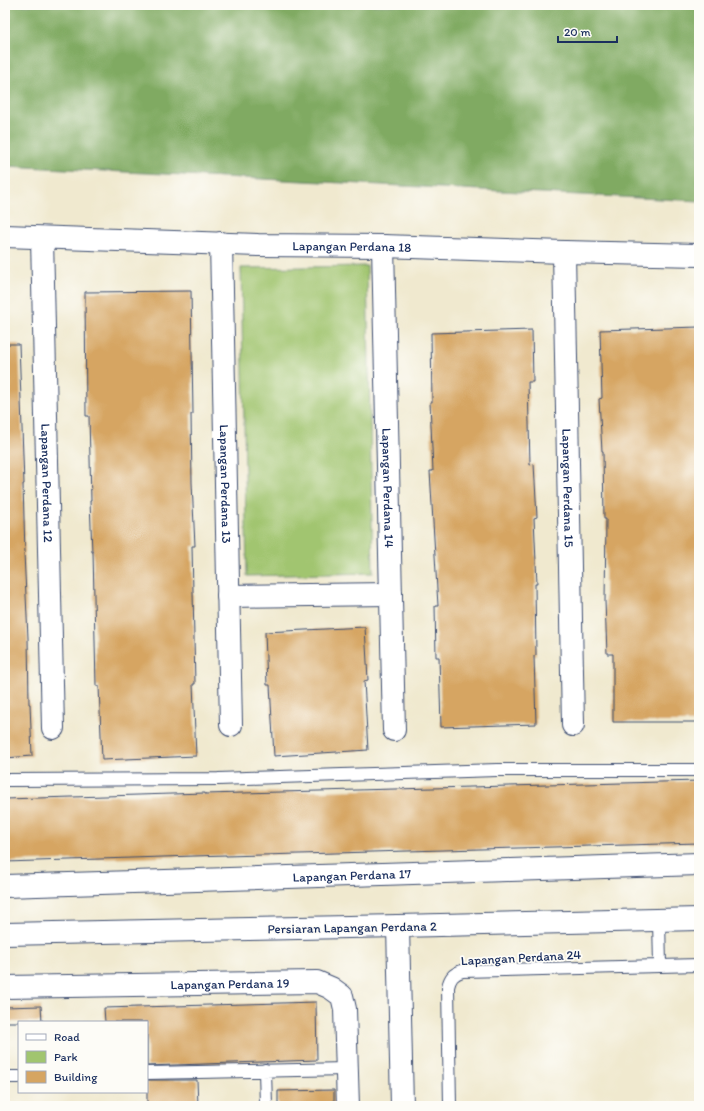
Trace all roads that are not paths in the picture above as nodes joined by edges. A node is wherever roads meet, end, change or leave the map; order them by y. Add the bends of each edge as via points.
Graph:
1 (5, 236) edge
2 (42, 238) junction
3 (221, 243) junction
4 (383, 246) junction
5 (564, 252) junction
6 (699, 255) edge
7 (391, 594) junction
8 (228, 596) junction
9 (231, 725) dead end
10 (573, 725) dead end
11 (53, 728) dead end
12 (394, 730) dead end
13 (699, 770) edge
14 (5, 780) edge
15 (699, 864) edge
16 (5, 886) edge
17 (699, 919) edge
18 (659, 920) junction
19 (398, 926) junction
20 (5, 934) edge
21 (699, 965) edge
22 (660, 966) junction
23 (5, 987) edge
24 (347, 1069) junction
25 (265, 1070) junction
26 (148, 1074) edge
27 (5, 1077) edge
28 (18, 1077) edge
29 (266, 1106) edge
30 (348, 1106) edge
31 (402, 1106) edge
32 (450, 1106) edge

1 - 2 street, Lapangan Perdana 18
2 - 3 street, Lapangan Perdana 18
2 - 11 street, Lapangan Perdana 12
3 - 4 street, Lapangan Perdana 18
3 - 8 street, Lapangan Perdana 13
4 - 5 street, Lapangan Perdana 18
4 - 7 street, Lapangan Perdana 14
5 - 6 street, Lapangan Perdana 18
5 - 10 street, Lapangan Perdana 15
7 - 8 street
7 - 12 street, Lapangan Perdana 14
8 - 9 street, Lapangan Perdana 13
13 - 14 lane via 497,770 218,779
15 - 16 street, Lapangan Perdana 17
17 - 18 street, Persiaran Lapangan Perdana 2
18 - 19 street, Persiaran Lapangan Perdana 2
18 - 22 lane
19 - 20 street, Persiaran Lapangan Perdana 2
19 - 31 street
21 - 22 lane, Lapangan Perdana 24
22 - 32 lane, Lapangan Perdana 24 via 462,972 452,976 448,987
23 - 24 street, Lapangan Perdana 19 via 317,982 342,996 345,1009
24 - 25 lane
24 - 30 street, Lapangan Perdana 19
25 - 26 lane
25 - 29 lane
27 - 28 lane

